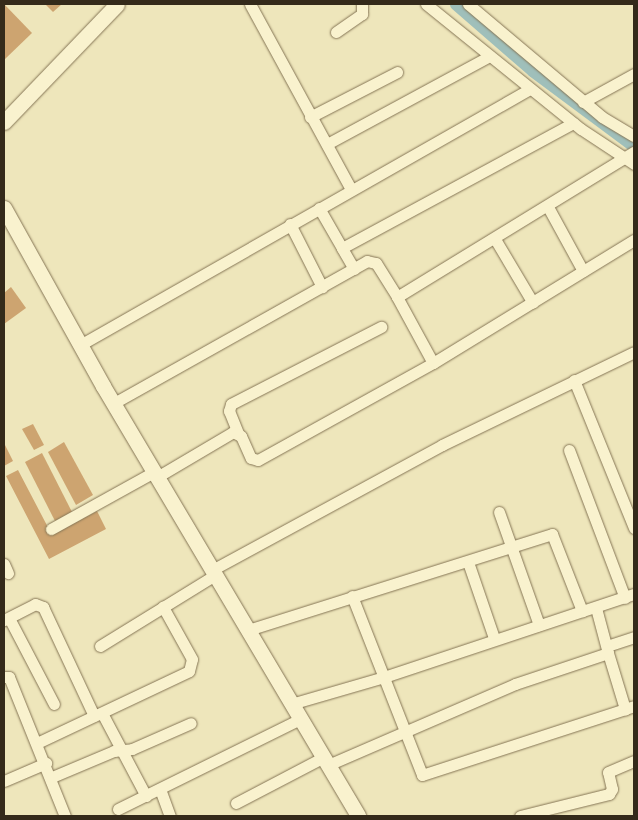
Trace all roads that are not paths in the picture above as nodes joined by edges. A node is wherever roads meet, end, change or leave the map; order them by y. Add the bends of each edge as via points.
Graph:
1 (117, 4) edge
2 (250, 4) edge
3 (362, 4) edge
4 (426, 4) edge
5 (468, 4) edge
6 (336, 32) dead end
7 (490, 56) junction
8 (397, 72) dead end
9 (634, 74) edge
10 (530, 88) junction
11 (583, 102) junction
12 (310, 117) junction
13 (4, 122) edge
14 (573, 123) junction
15 (634, 136) edge
16 (327, 144) junction
17 (634, 152) edge
18 (630, 162) edge
19 (352, 189) junction
20 (548, 207) junction
21 (4, 208) edge
22 (319, 208) junction
23 (290, 224) junction
24 (495, 239) junction
25 (634, 240) edge
26 (342, 248) junction
27 (354, 269) junction
28 (583, 272) junction
29 (322, 286) junction
30 (397, 297) junction
31 (532, 303) junction
32 (381, 328) dead end
33 (80, 345) junction
34 (634, 352) edge
35 (433, 363) junction
36 (574, 380) junction
37 (114, 404) junction
38 (238, 433) junction
39 (570, 450) dead end
40 (156, 474) junction
41 (499, 512) dead end
42 (51, 528) dead end
43 (634, 528) edge
44 (512, 547) junction
45 (468, 562) junction
46 (214, 572) junction
47 (352, 596) junction
48 (629, 596) edge
49 (163, 607) junction
50 (596, 608) junction
51 (582, 611) junction
52 (6, 619) edge
53 (539, 625) junction
54 (248, 630) junction
55 (634, 636) edge
56 (494, 638) junction
57 (100, 646) dead end
58 (607, 649) junction
59 (4, 677) edge
60 (384, 677) junction
61 (54, 704) dead end
62 (292, 704) junction
63 (630, 708) edge
64 (98, 714) junction
65 (300, 719) junction
66 (191, 723) dead end
67 (407, 731) junction
68 (37, 743) junction
69 (123, 750) junction
70 (326, 761) junction
71 (634, 761) edge
72 (46, 763) junction
73 (52, 777) junction
74 (4, 781) edge
75 (160, 789) junction
76 (146, 796) junction
77 (236, 802) dead end
78 (118, 810) dead end
79 (64, 816) edge
80 (170, 816) edge
81 (358, 816) edge
82 (520, 816) edge

1 - 13 main road
2 - 12 street
3 - 6 street via 362,14
4 - 7 street
5 - 11 street
7 - 10 street
7 - 16 street
8 - 12 street
9 - 11 street
10 - 14 street
10 - 19 street
11 - 15 street
12 - 16 street
14 - 18 street
14 - 26 street
16 - 19 street
17 - 18 street
18 - 20 street
19 - 22 street
20 - 24 street
20 - 28 street
21 - 33 main road
22 - 23 street
22 - 26 street
23 - 29 street
23 - 33 street
24 - 30 street
24 - 31 street
25 - 28 street
26 - 27 street
27 - 29 street
27 - 30 street via 373,261
28 - 31 street
29 - 37 street
30 - 35 street
31 - 35 street
32 - 38 street via 231,404 229,411
33 - 37 main road
34 - 36 street
35 - 38 street via 258,460 250,456
36 - 43 street
36 - 46 street via 442,445
37 - 40 main road
38 - 40 street via 224,436
39 - 48 street
40 - 42 street
40 - 46 main road
41 - 44 street
44 - 45 street
44 - 51 street via 554,535
44 - 53 street
45 - 47 street
45 - 56 street
46 - 49 street
46 - 54 main road
47 - 54 street
47 - 60 street
48 - 50 street
49 - 57 street
49 - 64 street via 192,659 191,668 186,674
50 - 51 street
50 - 58 street
51 - 53 street
52 - 61 street
52 - 64 street via 35,604 43,607
53 - 56 street
54 - 62 main road
55 - 58 street
56 - 60 street
58 - 63 street
58 - 67 street via 515,684
59 - 68 street via 9,677
60 - 62 street
60 - 67 street
62 - 65 main road
63 - 67 street via 423,775
64 - 68 street
64 - 69 street
65 - 70 main road
65 - 75 street
66 - 69 street
67 - 70 street
68 - 72 street
69 - 73 street
69 - 76 street
70 - 77 street
70 - 81 main road
71 - 82 street via 608,772 612,790 609,794
72 - 73 street
72 - 74 street
73 - 79 street
75 - 76 street
75 - 80 street
76 - 78 street

